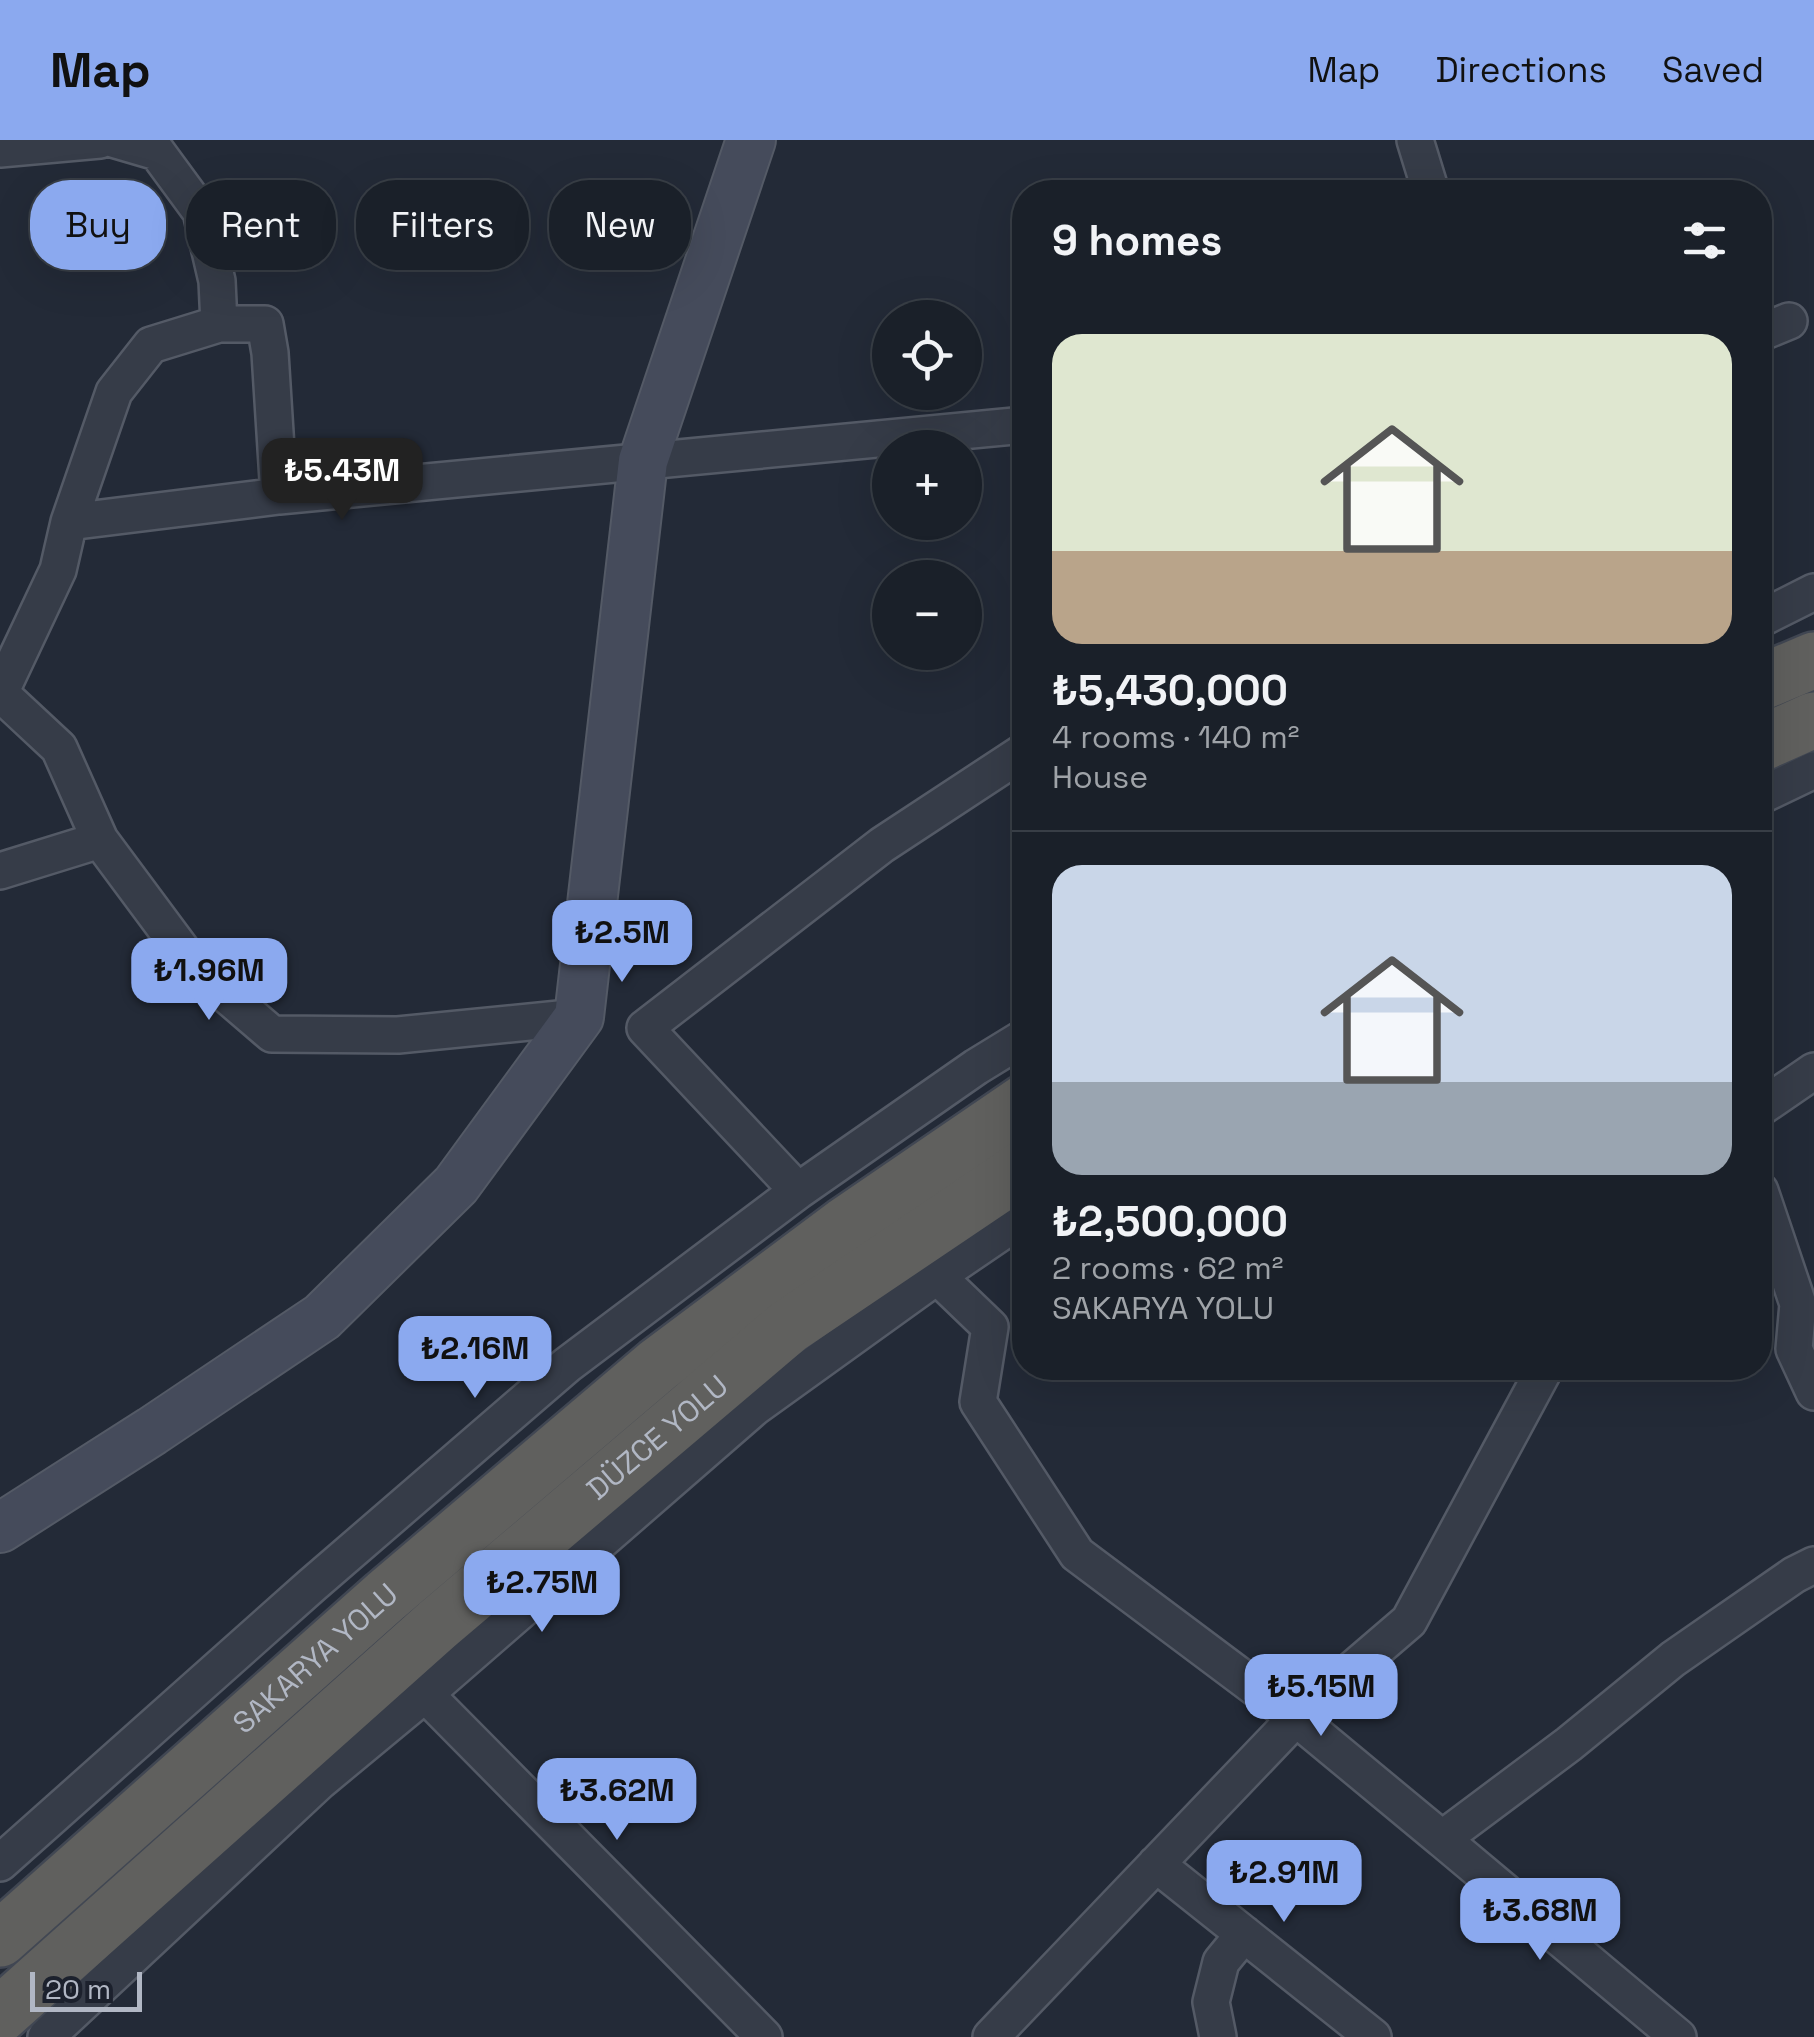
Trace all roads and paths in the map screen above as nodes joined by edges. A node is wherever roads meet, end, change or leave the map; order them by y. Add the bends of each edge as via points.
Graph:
1 (100, 140) edge
2 (116, 140) edge
3 (739, 140) edge
4 (751, 140) edge
5 (1415, 140) edge
6 (0, 149) edge
7 (1427, 180) edge
8 (734, 187) junction
9 (219, 324) junction
10 (1012, 425) edge
11 (643, 461) junction
12 (279, 496) junction
13 (70, 522) junction
14 (1814, 592) edge
15 (1772, 613) edge
16 (1814, 660) edge
17 (1772, 678) edge
18 (0, 693) edge
19 (1814, 720) edge
20 (1772, 739) edge
21 (1012, 760) edge
22 (1814, 770) edge
23 (1772, 790) edge
24 (100, 840) junction
25 (0, 871) edge
26 (579, 1017) junction
27 (1012, 1045) edge
28 (1814, 1071) edge
29 (1772, 1100) edge
30 (1012, 1111) edge
31 (1012, 1176) edge
32 (798, 1191) junction
33 (1012, 1225) edge
34 (1772, 1227) edge
35 (936, 1276) junction
36 (1539, 1380) edge
37 (1814, 1392) edge
38 (0, 1528) edge
39 (1814, 1565) edge
40 (424, 1694) junction
41 (1296, 1718) junction
42 (1442, 1839) junction
43 (0, 1863) edge
44 (1156, 1864) junction
45 (1244, 1934) junction
46 (0, 1938) edge
47 (0, 2016) edge
48 (46, 2037) edge
49 (764, 2037) edge
50 (991, 2037) edge
51 (1218, 2037) edge
52 (1373, 2037) edge
53 (1678, 2037) edge

1 - 6 street
2 - 9 street via 157,152 202,212
3 - 8 main road
4 - 8 main road
5 - 7 street
8 - 11 main road
9 - 12 street via 265,324
9 - 13 street via 151,344 114,392
10 - 11 street
11 - 12 street
11 - 26 main road
12 - 13 street
13 - 18 street via 58,570
14 - 15 street
16 - 17 highway
18 - 24 street via 59,748
19 - 20 highway
21 - 32 street via 882,845 645,1028
22 - 23 street
24 - 25 street
24 - 26 street via 195,968 272,1034 398,1035
26 - 38 main road via 456,1185 322,1317
27 - 32 street
28 - 29 street
30 - 46 highway, SAKARYA YOLU via 658,1364
31 - 47 highway, DÜZCE YOLU via 788,1328 438,1624
32 - 43 street via 567,1365
33 - 35 street
34 - 37 street via 1798,1304 1794,1349
35 - 40 street via 755,1406
35 - 41 street via 990,1327 978,1402 1078,1554
36 - 41 street via 1408,1621
39 - 42 street via 1672,1660
40 - 48 street via 320,1780
40 - 49 street
41 - 42 street
41 - 44 street
42 - 53 street
44 - 45 street
44 - 50 street
45 - 51 street via 1221,1962 1211,2002
45 - 52 street

